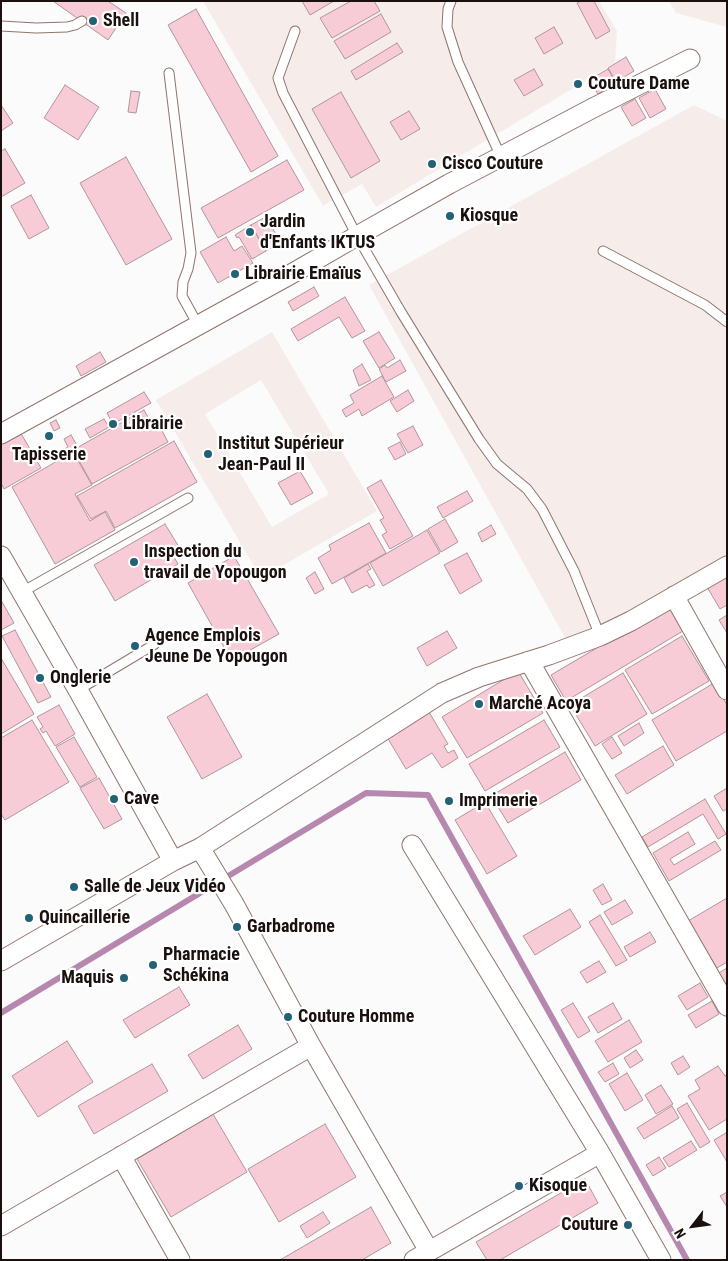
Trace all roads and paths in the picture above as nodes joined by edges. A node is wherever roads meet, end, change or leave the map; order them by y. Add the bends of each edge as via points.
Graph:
1 (452, 1) edge
2 (82, 21) dead end
3 (1, 26) edge
4 (295, 31) dead end
5 (690, 59) dead end
6 (169, 73) dead end
7 (501, 157) junction
8 (357, 236) junction
9 (603, 251) dead end
10 (727, 322) edge
11 (198, 325) junction
12 (1, 434) edge
13 (188, 498) dead end
14 (1, 556) edge
15 (727, 566) edge
16 (22, 592) junction
17 (674, 596) junction
18 (600, 636) junction
19 (155, 644) dead end
20 (529, 661) junction
21 (78, 690) junction
22 (727, 690) edge
23 (412, 845) dead end
24 (200, 848) junction
25 (173, 862) junction
26 (1, 961) edge
27 (727, 1006) edge
28 (312, 1046) junction
29 (600, 1153) junction
30 (121, 1156) junction
31 (1, 1226) edge
32 (421, 1256) edge
33 (180, 1260) edge
34 (661, 1260) edge

1 - 7 lane via 447,27 458,62
2 - 3 lane via 67,27
4 - 8 lane via 278,78
5 - 7 street
6 - 11 lane via 191,253 182,296
7 - 8 street
8 - 11 street
8 - 18 lane via 479,439 497,464 526,489 542,509 574,571
9 - 10 lane via 705,305
11 - 12 street
13 - 16 lane
14 - 16 street
15 - 17 street
16 - 21 street
17 - 18 street
17 - 22 street
18 - 20 street
19 - 21 lane
20 - 24 street via 442,693
20 - 27 street
21 - 25 street
23 - 29 street
24 - 25 street
24 - 28 street
25 - 26 street
28 - 30 street
28 - 32 street
29 - 32 street
29 - 34 street
30 - 31 street
30 - 33 street

